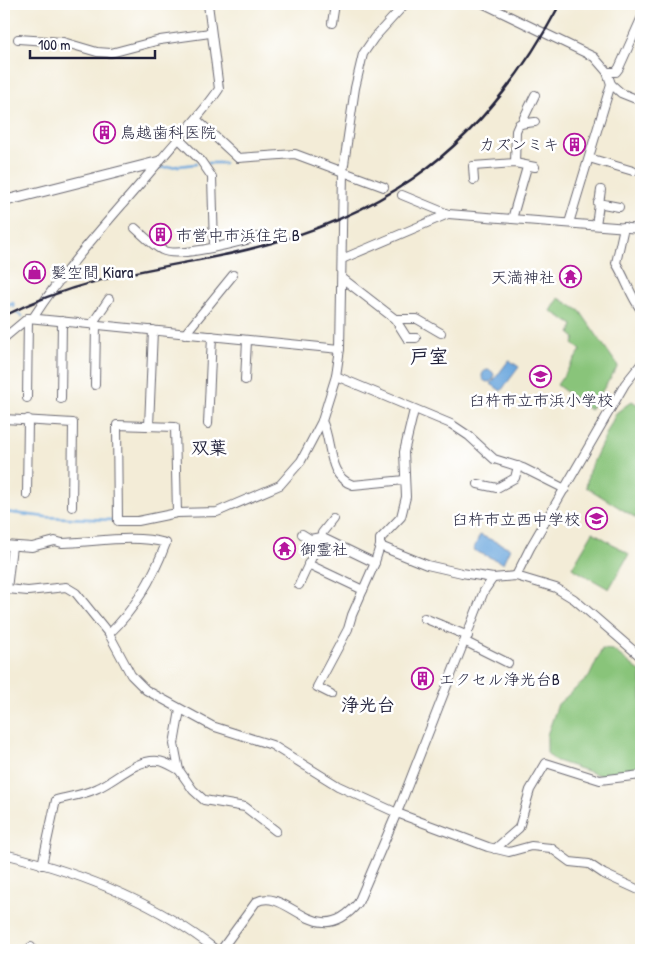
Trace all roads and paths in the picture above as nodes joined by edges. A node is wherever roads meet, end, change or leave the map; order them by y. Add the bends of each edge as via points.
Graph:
1 (208, 4) edge
2 (335, 4) edge
3 (405, 4) edge
4 (484, 4) edge
5 (641, 19) edge
6 (332, 23) dead end
7 (210, 33) junction
8 (18, 39) dead end
9 (606, 72) junction
10 (611, 84) junction
11 (535, 95) dead end
12 (641, 101) edge
13 (197, 120) junction
14 (535, 122) dead end
15 (521, 124) junction
16 (179, 139) junction
17 (589, 158) junction
18 (158, 162) junction
19 (515, 164) junction
20 (343, 170) junction
21 (633, 171) dead end
22 (474, 180) dead end
23 (384, 187) dead end
24 (601, 190) dead end
25 (402, 195) dead end
26 (4, 201) edge
27 (598, 203) junction
28 (619, 207) dead end
29 (448, 214) junction
30 (512, 219) junction
31 (569, 223) junction
32 (596, 225) junction
33 (135, 228) dead end
34 (624, 228) junction
35 (641, 229) edge
36 (259, 237) dead end
37 (214, 247) junction
38 (342, 258) junction
39 (233, 275) dead end
40 (342, 278) junction
41 (109, 298) dead end
42 (633, 299) junction
43 (641, 303) edge
44 (641, 310) edge
45 (31, 318) junction
46 (395, 319) junction
47 (62, 321) junction
48 (94, 324) junction
49 (153, 330) junction
50 (441, 332) dead end
51 (185, 334) junction
52 (212, 336) junction
53 (4, 338) edge
54 (416, 338) dead end
55 (247, 340) junction
56 (340, 349) junction
57 (641, 364) edge
58 (336, 376) junction
59 (245, 380) dead end
60 (95, 385) dead end
61 (28, 398) dead end
62 (61, 399) dead end
63 (414, 410) junction
64 (4, 419) edge
65 (28, 419) junction
66 (322, 421) junction
67 (208, 424) dead end
68 (149, 426) junction
69 (518, 466) junction
70 (405, 480) junction
71 (478, 484) dead end
72 (565, 489) junction
73 (27, 496) dead end
74 (72, 507) dead end
75 (177, 513) junction
76 (333, 519) dead end
77 (302, 534) dead end
78 (321, 537) junction
79 (8, 546) edge
80 (316, 546) dead end
81 (380, 546) junction
82 (375, 563) junction
83 (308, 564) junction
84 (516, 576) junction
85 (493, 578) junction
86 (299, 585) dead end
87 (362, 590) junction
88 (424, 618) dead end
89 (109, 634) junction
90 (467, 639) junction
91 (641, 658) edge
92 (508, 663) dead end
93 (331, 694) dead end
94 (180, 710) junction
95 (179, 770) junction
96 (641, 775) edge
97 (397, 813) junction
98 (276, 831) dead end
99 (495, 849) junction
100 (4, 854) edge
101 (42, 865) junction
102 (641, 891) edge
103 (216, 950) edge
104 (220, 950) edge

1 - 7 street
2 - 6 street
3 - 20 street via 363,54
4 - 9 street via 594,57
5 - 9 street via 619,68 616,72
7 - 8 street via 160,40 111,53 63,42
7 - 13 street via 219,89
9 - 10 street
10 - 12 street via 621,93
10 - 17 street
11 - 15 street
13 - 16 street
13 - 20 street via 238,158 294,154
14 - 15 street
15 - 19 street via 516,131
16 - 18 street
16 - 37 street via 212,177
17 - 21 street
17 - 31 street
18 - 26 street
18 - 45 street via 96,233
19 - 22 street via 473,166
19 - 30 street via 531,167
20 - 23 street
20 - 38 street
24 - 27 street
25 - 29 street
27 - 28 street
27 - 32 street
29 - 30 street
29 - 38 street
30 - 31 street
31 - 32 street
32 - 34 street
33 - 37 street via 163,251 174,253
34 - 35 street
34 - 42 street via 616,263
36 - 37 street
38 - 40 street
39 - 51 street
40 - 46 street
40 - 56 street
41 - 48 street
42 - 43 street
42 - 44 street
45 - 47 street
45 - 53 street
45 - 61 street
46 - 50 street via 418,319
46 - 54 street via 407,338
47 - 48 street
47 - 62 street
48 - 49 street
48 - 60 street
49 - 51 street
49 - 68 street
51 - 52 street
52 - 55 street
52 - 67 street
55 - 56 street
55 - 59 street
56 - 58 street
57 - 72 street via 625,384
58 - 63 street
58 - 66 street
63 - 69 street via 451,424 470,436 494,459
63 - 70 street via 404,452
64 - 65 street
65 - 73 street
65 - 74 street via 73,422
66 - 70 street via 336,472 346,483
66 - 75 street via 301,461 280,485 217,512
68 - 75 street via 175,427
68 - 75 street via 117,425 118,521 138,521
69 - 71 street via 515,478 497,488
69 - 72 street
70 - 81 street via 406,497 401,517 380,539
72 - 84 street
76 - 78 street
77 - 78 street via 310,539
78 - 82 street
79 - 89 street via 7,589 28,591 66,587 85,603
79 - 89 street via 136,539 166,543 134,607
80 - 83 street
81 - 82 street
81 - 85 street via 427,565
82 - 87 street
83 - 86 street
83 - 87 street
84 - 85 street
84 - 91 street via 565,593
85 - 90 street via 484,591
87 - 93 street via 348,629 317,686
88 - 90 street
89 - 94 street via 137,682
90 - 92 street
90 - 97 street
94 - 95 street via 174,744
94 - 97 street via 220,729 272,745 338,786
95 - 98 street via 204,800 245,807
95 - 101 street via 161,761 148,762 98,788 56,800
96 - 99 street via 600,780 546,763 530,790 519,828
97 - 99 street
97 - 104 street via 358,903 339,924 313,924 300,919 277,902 262,899 256,902
99 - 102 street via 509,852 532,846 551,848 570,862 589,864
100 - 101 street
101 - 103 street via 76,874 143,904

